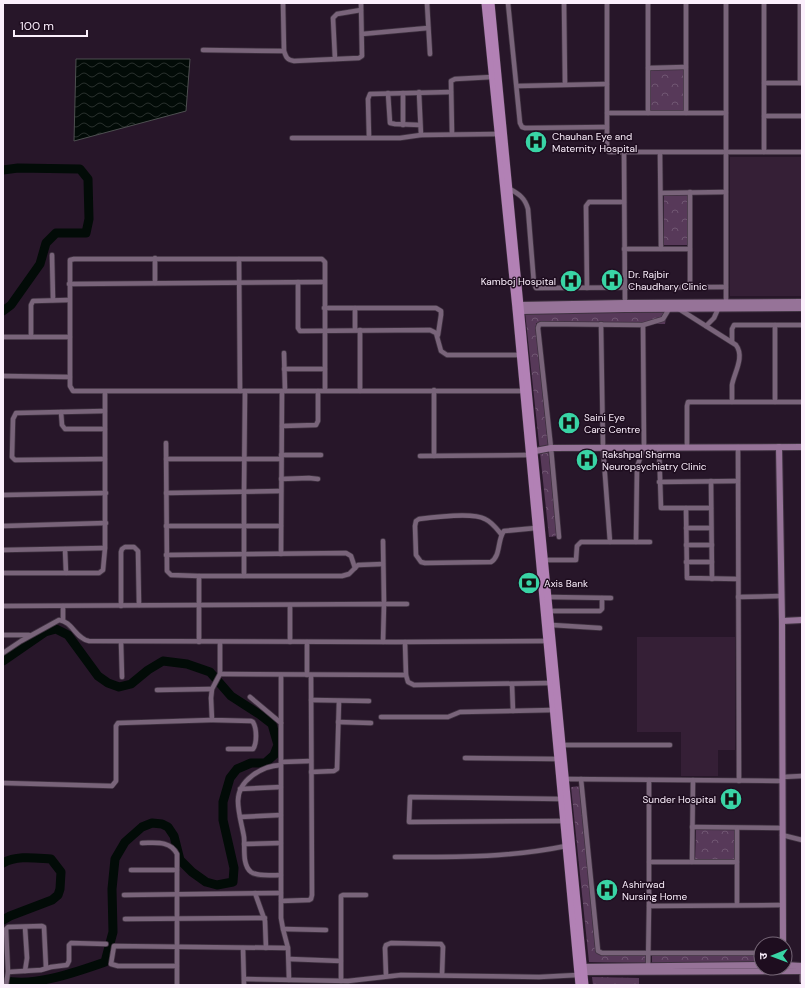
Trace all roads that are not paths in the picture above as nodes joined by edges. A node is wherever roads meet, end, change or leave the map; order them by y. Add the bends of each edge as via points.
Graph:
1 (283, 3) edge
2 (361, 3) edge
3 (427, 3) edge
4 (485, 3) edge
5 (492, 3) edge
6 (508, 3) edge
7 (564, 3) edge
8 (608, 3) edge
9 (648, 3) edge
10 (686, 3) edge
11 (726, 3) edge
12 (764, 3) edge
13 (800, 3) edge
14 (361, 10) junction
15 (801, 22) edge
16 (428, 28) junction
17 (362, 34) junction
18 (203, 50) dead end
19 (284, 51) junction
20 (430, 54) dead end
21 (335, 59) junction
22 (686, 67) junction
23 (648, 68) junction
24 (492, 77) junction
25 (764, 82) junction
26 (801, 83) edge
27 (565, 84) junction
28 (607, 84) junction
29 (517, 86) junction
30 (419, 92) junction
31 (451, 92) junction
32 (388, 93) junction
33 (403, 93) junction
34 (607, 113) junction
35 (648, 113) junction
36 (686, 113) junction
37 (726, 113) junction
38 (764, 116) junction
39 (802, 116) edge
40 (403, 125) junction
41 (420, 125) junction
42 (607, 127) junction
43 (452, 134) junction
44 (498, 134) junction
45 (421, 135) junction
46 (369, 137) junction
47 (292, 138) dead end
48 (726, 152) junction
49 (764, 152) junction
50 (802, 152) edge
51 (624, 153) junction
52 (660, 153) junction
53 (510, 189) junction
54 (690, 192) junction
55 (726, 192) junction
56 (660, 193) junction
57 (624, 202) junction
58 (624, 249) junction
59 (661, 249) junction
60 (690, 249) junction
61 (52, 255) dead end
62 (155, 258) junction
63 (240, 259) junction
64 (298, 282) junction
65 (324, 282) junction
66 (240, 283) junction
67 (69, 284) junction
68 (155, 284) junction
69 (690, 287) junction
70 (726, 287) junction
71 (587, 288) junction
72 (624, 288) junction
73 (53, 300) junction
74 (69, 300) junction
75 (802, 302) edge
76 (625, 306) junction
77 (726, 306) junction
78 (324, 308) junction
79 (355, 308) junction
80 (802, 308) edge
81 (519, 309) junction
82 (670, 309) junction
83 (679, 309) junction
84 (718, 309) junction
85 (601, 324) junction
86 (643, 325) junction
87 (775, 325) junction
88 (802, 325) edge
89 (706, 326) junction
90 (325, 330) junction
91 (358, 330) junction
92 (438, 336) junction
93 (3, 337) edge
94 (31, 337) junction
95 (70, 337) junction
96 (732, 342) junction
97 (284, 353) dead end
98 (520, 355) junction
99 (284, 369) junction
100 (325, 369) junction
101 (3, 376) edge
102 (70, 377) junction
103 (434, 390) junction
104 (240, 391) junction
105 (245, 391) junction
106 (283, 391) junction
107 (318, 391) junction
108 (325, 391) junction
109 (360, 391) junction
110 (523, 391) junction
111 (105, 392) junction
112 (732, 402) junction
113 (774, 402) junction
114 (802, 402) edge
115 (105, 411) junction
116 (61, 412) junction
117 (282, 426) junction
118 (105, 429) junction
119 (166, 443) dead end
120 (644, 447) junction
121 (659, 447) junction
122 (687, 447) junction
123 (738, 447) junction
124 (551, 448) junction
125 (604, 448) junction
126 (779, 448) junction
127 (802, 448) edge
128 (531, 453) junction
129 (321, 455) dead end
130 (420, 456) dead end
131 (434, 456) junction
132 (281, 457) junction
133 (105, 459) junction
134 (166, 459) junction
135 (244, 460) junction
136 (281, 479) junction
137 (318, 480) dead end
138 (711, 481) junction
139 (738, 481) junction
140 (659, 482) junction
141 (281, 491) junction
142 (244, 492) junction
143 (106, 493) junction
144 (166, 493) junction
145 (3, 495) edge
146 (686, 508) junction
147 (711, 508) junction
148 (106, 523) junction
149 (3, 526) edge
150 (166, 526) junction
151 (244, 526) junction
152 (281, 526) junction
153 (536, 528) junction
154 (686, 528) junction
155 (711, 528) junction
156 (501, 534) junction
157 (559, 537) dead end
158 (383, 541) dead end
159 (610, 542) junction
160 (636, 542) junction
161 (650, 542) dead end
162 (686, 545) junction
163 (712, 545) junction
164 (106, 548) junction
165 (65, 549) junction
166 (3, 550) edge
167 (244, 554) junction
168 (281, 554) junction
169 (166, 555) junction
170 (545, 560) junction
171 (686, 562) junction
172 (712, 562) junction
173 (383, 564) junction
174 (355, 568) junction
175 (3, 573) edge
176 (66, 573) junction
177 (199, 576) junction
178 (244, 576) junction
179 (738, 578) junction
180 (712, 579) junction
181 (781, 596) junction
182 (549, 597) junction
183 (738, 597) junction
184 (602, 598) junction
185 (611, 598) dead end
186 (384, 604) junction
187 (407, 604) dead end
188 (139, 605) junction
189 (199, 605) junction
190 (290, 605) junction
191 (3, 606) edge
192 (63, 606) junction
193 (121, 606) junction
194 (550, 611) junction
195 (802, 620) edge
196 (63, 621) junction
197 (782, 621) junction
198 (552, 625) junction
199 (600, 628) dead end
200 (3, 635) edge
201 (31, 635) junction
202 (547, 641) junction
203 (121, 642) junction
204 (199, 642) junction
205 (220, 642) junction
206 (290, 642) junction
207 (307, 642) junction
208 (383, 642) junction
209 (405, 642) junction
210 (3, 653) edge
211 (281, 675) junction
212 (309, 675) junction
213 (406, 675) junction
214 (122, 677) dead end
215 (218, 678) junction
216 (551, 683) junction
217 (512, 684) junction
218 (212, 688) junction
219 (157, 690) dead end
220 (250, 697) dead end
221 (311, 700) junction
222 (339, 701) junction
223 (369, 701) dead end
224 (554, 710) junction
225 (513, 711) junction
226 (381, 717) dead end
227 (212, 720) junction
228 (338, 722) junction
229 (281, 723) junction
230 (371, 723) dead end
231 (560, 745) junction
232 (670, 745) dead end
233 (228, 749) dead end
234 (464, 758) dead end
235 (558, 758) junction
236 (311, 762) junction
237 (281, 763) junction
238 (311, 772) junction
239 (802, 776) edge
240 (563, 779) junction
241 (581, 779) junction
242 (782, 779) junction
243 (649, 780) junction
244 (693, 780) junction
245 (739, 781) junction
246 (3, 783) edge
247 (281, 787) junction
248 (240, 789) junction
249 (561, 799) junction
250 (281, 815) junction
251 (240, 817) junction
252 (563, 821) junction
253 (692, 827) junction
254 (737, 828) junction
255 (782, 832) junction
256 (802, 840) edge
257 (142, 844) dead end
258 (244, 844) junction
259 (281, 844) junction
260 (566, 846) junction
261 (395, 857) dead end
262 (649, 862) junction
263 (692, 862) junction
264 (737, 862) junction
265 (131, 870) dead end
266 (177, 870) junction
267 (281, 875) junction
268 (255, 893) junction
269 (281, 893) junction
270 (177, 894) junction
271 (124, 895) dead end
272 (366, 895) dead end
273 (281, 901) junction
274 (737, 905) junction
275 (782, 905) junction
276 (649, 906) junction
277 (177, 918) junction
278 (264, 918) junction
279 (125, 919) dead end
280 (24, 927) junction
281 (282, 929) junction
282 (326, 930) dead end
283 (782, 936) edge
284 (106, 944) dead end
285 (177, 947) junction
286 (243, 948) junction
287 (266, 948) junction
288 (288, 948) junction
289 (648, 952) junction
290 (753, 953) edge
291 (288, 959) junction
292 (341, 961) junction
293 (753, 965) edge
294 (177, 966) junction
295 (46, 968) junction
296 (753, 968) edge
297 (648, 969) junction
298 (25, 971) junction
299 (580, 971) junction
300 (802, 971) edge
301 (8, 972) junction
302 (386, 975) junction
303 (442, 975) junction
304 (244, 979) junction
305 (289, 980) junction
306 (341, 981) junction
307 (802, 981) edge
308 (277, 982) edge
309 (6, 985) edge
310 (177, 985) edge
311 (244, 985) edge
312 (579, 985) edge
313 (585, 985) edge

1 - 19 street
2 - 14 street
3 - 16 street
4 - 24 main road
5 - 53 main road
6 - 29 street
7 - 27 street
8 - 28 street
9 - 23 street
10 - 22 street
11 - 37 street
12 - 25 street
13 - 15 street
14 - 17 street
14 - 21 street via 338,14 333,18
15 - 26 street
16 - 17 street
16 - 20 street
17 - 21 street via 362,56
18 - 19 street
19 - 21 street via 286,57 294,61
22 - 23 street
22 - 36 street
23 - 35 street
24 - 31 street via 453,80
24 - 44 main road
25 - 26 street
25 - 38 street
27 - 28 street
27 - 29 street
28 - 34 street
29 - 42 street via 522,127
30 - 31 street
30 - 33 street
30 - 41 street
31 - 43 street
32 - 33 street
32 - 40 street via 390,123
32 - 46 street via 369,96
33 - 40 street
34 - 35 street
34 - 42 street
35 - 36 street
36 - 37 street
37 - 48 street
38 - 39 street
38 - 49 street
40 - 41 street
41 - 45 street
42 - 51 street via 607,150
43 - 44 street
43 - 45 street
44 - 81 main road
45 - 46 street via 400,138
46 - 47 street
48 - 49 street
48 - 52 street
48 - 55 street
49 - 50 street
51 - 52 street
51 - 57 street
52 - 56 street
53 - 71 street via 518,193 526,203 536,288
53 - 81 main road
54 - 55 street
54 - 56 street
54 - 60 street
55 - 70 street
56 - 59 street
57 - 58 street
57 - 71 street via 589,202 586,206
58 - 59 street
58 - 72 street
59 - 60 street
60 - 69 street
61 - 73 street
62 - 63 street
62 - 67 street via 72,259 69,262
62 - 68 street
63 - 65 street via 322,259 325,262
63 - 66 street
64 - 65 street
64 - 66 street
64 - 90 street via 299,330
65 - 78 street
66 - 68 street
66 - 104 street
67 - 68 street
67 - 74 street
69 - 70 street
69 - 72 street
70 - 77 street
71 - 72 street
72 - 76 street
73 - 74 street
73 - 94 street via 31,302
74 - 95 street
75 - 77 street
76 - 77 street
76 - 81 street
76 - 82 street
77 - 80 street
77 - 84 street
78 - 79 street
78 - 90 street
79 - 91 street
79 - 92 street via 439,309 441,315
81 - 98 main road
81 - 128 main road
82 - 83 street
82 - 86 street via 663,319
83 - 84 street
83 - 89 street
84 - 89 street
85 - 86 street
85 - 124 street via 539,325
85 - 125 street
86 - 120 street
87 - 88 street
87 - 96 street via 734,326
87 - 113 street
89 - 96 street
90 - 91 street
90 - 100 street
91 - 92 street via 430,330
91 - 109 street
92 - 98 street via 441,351 447,355
93 - 94 street
94 - 95 street
95 - 102 street
96 - 112 street via 740,353 732,387
97 - 99 street
98 - 110 main road
99 - 100 street
99 - 106 street
100 - 108 street
101 - 102 street
102 - 111 street via 73,391
103 - 109 street
103 - 110 street
103 - 131 street
104 - 105 street
104 - 111 street
105 - 106 street
105 - 135 street
106 - 107 street
106 - 117 street
107 - 108 street
107 - 117 street via 316,425
108 - 109 street
110 - 128 main road
111 - 115 street
112 - 113 street
112 - 122 street via 688,402
113 - 114 street
115 - 116 street
115 - 118 street
116 - 118 street via 62,425 65,429
116 - 133 street via 16,413 13,419 13,460
117 - 132 street
118 - 133 street
119 - 134 street
120 - 121 street
120 - 125 street
120 - 160 street via 636,467
121 - 122 street
121 - 140 street
122 - 123 street
123 - 126 street
123 - 139 street
124 - 125 street
124 - 128 street
124 - 157 street
125 - 159 street
126 - 127 street
126 - 181 street
128 - 131 street
128 - 153 main road
128 - 170 main road
129 - 132 street
130 - 131 street
132 - 135 street
132 - 136 street
133 - 143 street
134 - 135 street
134 - 144 street
135 - 142 street
136 - 137 street
136 - 141 street
138 - 139 street
138 - 140 street
138 - 147 street
139 - 179 street
140 - 146 street via 660,508
141 - 142 street
141 - 152 street
142 - 144 street
142 - 151 street
143 - 145 street
143 - 148 street
144 - 150 street
146 - 147 street
146 - 154 street
147 - 155 street
148 - 149 street
148 - 164 street
150 - 151 street
150 - 169 street
151 - 152 street
151 - 167 street
152 - 168 street
153 - 156 street via 507,530
153 - 202 main road
154 - 155 street
154 - 162 street
155 - 163 street
156 - 156 street via 493,524 478,516 419,519 415,526 416,555 425,563 491,562 496,558
158 - 173 street
159 - 160 street
159 - 170 street via 578,543 577,557 574,560
160 - 161 street
162 - 163 street
162 - 171 street
163 - 172 street
164 - 165 street
164 - 176 street via 102,572
165 - 166 street
165 - 176 street
167 - 168 street
167 - 169 street
167 - 178 street
168 - 174 street via 346,553 351,556
169 - 177 street via 168,574
170 - 182 main road
171 - 172 street
171 - 180 street via 687,578
172 - 180 street
173 - 174 street via 362,564
173 - 186 street
174 - 178 street via 342,576
175 - 176 street
177 - 178 street
177 - 189 street
179 - 180 street
179 - 183 street
181 - 183 street
181 - 197 street
182 - 184 street
182 - 194 main road
183 - 245 street
184 - 185 street
184 - 194 street via 600,611
186 - 187 street
186 - 190 street
186 - 208 street
188 - 189 street
188 - 193 street
188 - 193 street via 138,551 134,547 125,547 121,552
189 - 190 street
189 - 204 street
190 - 206 street
191 - 192 street
192 - 193 street
192 - 196 street
194 - 198 main road
195 - 197 street
196 - 201 street via 54,622
196 - 203 street via 85,640
197 - 242 street
198 - 199 street
198 - 231 main road
200 - 201 street
201 - 210 street
202 - 209 street
202 - 216 main road
203 - 204 street
203 - 214 street
204 - 205 street
205 - 206 street
205 - 215 street
206 - 207 street
207 - 208 street
207 - 212 street
208 - 209 street
209 - 213 street
211 - 212 street
211 - 215 street
211 - 229 street
212 - 213 street
212 - 221 street
213 - 217 street via 408,682 414,685
215 - 218 street
216 - 217 street
216 - 224 main road
217 - 225 street
218 - 219 street
218 - 227 street
220 - 229 street
221 - 222 street
221 - 236 street
222 - 223 street
222 - 228 street
224 - 225 street
224 - 231 main road
225 - 226 street via 460,712 448,717
227 - 233 street via 250,721 255,725 255,747
227 - 246 street via 118,723 116,782 112,786
228 - 230 street
228 - 238 street via 337,769
229 - 237 street
231 - 232 street
231 - 235 main road
231 - 240 main road
234 - 235 street
235 - 240 main road
236 - 237 street
236 - 238 street
237 - 247 street
237 - 248 street via 255,772
238 - 273 street via 312,895 309,900
239 - 242 street
240 - 241 street
240 - 249 main road
240 - 299 main road
241 - 243 street
241 - 289 street via 598,951
242 - 245 street
242 - 255 street
243 - 244 street
243 - 262 street
244 - 245 street
244 - 253 street
247 - 248 street
247 - 250 street
248 - 251 street
249 - 252 main road
249 - 252 street via 410,797 409,822
250 - 251 street
250 - 259 street
251 - 258 street
252 - 260 main road
253 - 254 street
253 - 263 street
254 - 255 street
254 - 264 street
255 - 256 street
255 - 275 street
257 - 266 street via 160,843 171,846 177,854
258 - 259 street
258 - 267 street via 245,861 250,871 258,875
259 - 267 street
260 - 261 street via 502,856
260 - 299 main road
262 - 263 street
262 - 276 street
263 - 264 street
264 - 274 street
265 - 266 street
266 - 270 street
267 - 269 street
268 - 269 street
268 - 270 street
268 - 278 street
269 - 273 street
270 - 271 street
270 - 277 street
272 - 292 street via 341,896
273 - 281 street
274 - 275 street
274 - 276 street
275 - 283 street
276 - 289 street
277 - 278 street
277 - 279 street
277 - 285 street
278 - 287 street
280 - 295 street via 44,927
280 - 298 street via 27,958
280 - 301 street via 6,929
281 - 282 street
281 - 288 street
284 - 295 street via 70,944 68,964
285 - 286 street
285 - 294 street
285 - 294 street via 114,946 111,964
286 - 287 street
286 - 304 street
287 - 288 street
288 - 291 street
289 - 290 street
289 - 297 street
291 - 292 street
291 - 305 street
292 - 306 street
293 - 297 street
294 - 310 street
295 - 298 street
296 - 297 street
297 - 299 street
298 - 301 street
299 - 303 street via 539,977
299 - 312 main road
299 - 313 main road
300 - 307 street
301 - 309 street
302 - 303 street
302 - 303 street via 385,948 391,943 441,944
302 - 306 street
304 - 308 street
304 - 311 street
305 - 306 street
305 - 308 street

